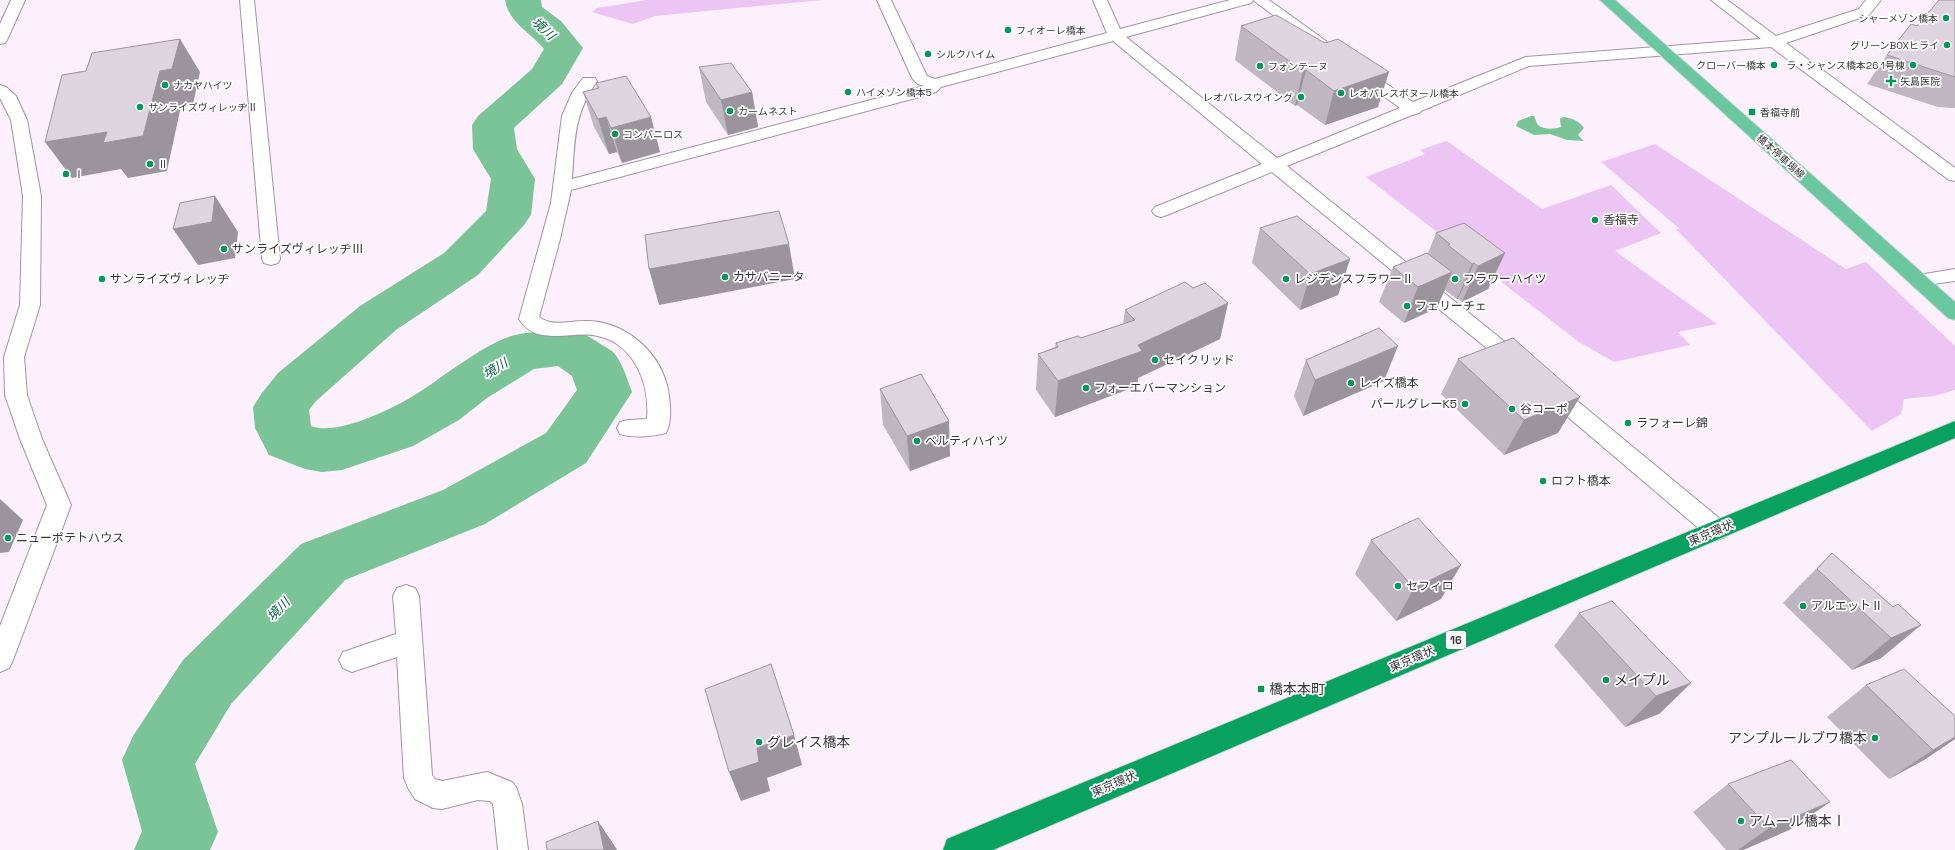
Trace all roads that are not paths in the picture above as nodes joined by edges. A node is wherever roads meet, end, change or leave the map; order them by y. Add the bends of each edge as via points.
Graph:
1 (18, 0) edge
2 (247, 0) edge
3 (884, 0) edge
4 (1100, 0) edge
5 (1246, 0) edge
6 (1260, 0) edge
7 (1607, 0) edge
8 (1718, 0) edge
9 (1874, 0) edge
10 (1115, 34) junction
11 (0, 40) edge
12 (1774, 42) junction
13 (1330, 50) edge
14 (1665, 52) junction
15 (1349, 64) edge
16 (589, 81) dead end
17 (935, 84) junction
18 (0, 90) edge
19 (1413, 110) junction
20 (1274, 165) junction
21 (1955, 176) edge
22 (562, 187) junction
23 (1161, 211) dead end
24 (271, 259) dead end
25 (1955, 275) edge
26 (1919, 280) junction
27 (1955, 313) edge
28 (628, 428) dead end
29 (1955, 429) edge
30 (1717, 530) junction
31 (406, 596) dead end
32 (409, 642) junction
33 (0, 660) edge
34 (352, 660) dead end
35 (514, 850) edge
36 (958, 850) edge

1 - 11 street
2 - 24 street
3 - 17 street via 920,78
4 - 10 street
5 - 10 street
6 - 13 street
7 - 14 main road, 橋本停車場線
8 - 12 street
9 - 12 street via 1864,12
10 - 17 street
10 - 20 street
12 - 14 street
12 - 21 street
14 - 19 street via 1526,62
14 - 26 main road, 橋本停車場線
15 - 19 street
16 - 22 street via 572,106 568,122
17 - 22 street via 921,92
18 - 33 street via 10,99 20,120 32,196 30,305 14,357 16,395 59,505
19 - 20 street
20 - 23 street
20 - 30 street
22 - 28 street via 555,226 529,318 537,327 552,330 594,328 617,336 634,346 648,366 658,393 658,427
25 - 26 street
26 - 27 main road, 橋本停車場線
29 - 30 highway, 東京環状 / 16
30 - 36 highway, 東京環状 / 16
31 - 32 street
32 - 34 street
32 - 35 street via 418,778 425,789 437,794 451,794 475,786 488,785 498,790 506,797

